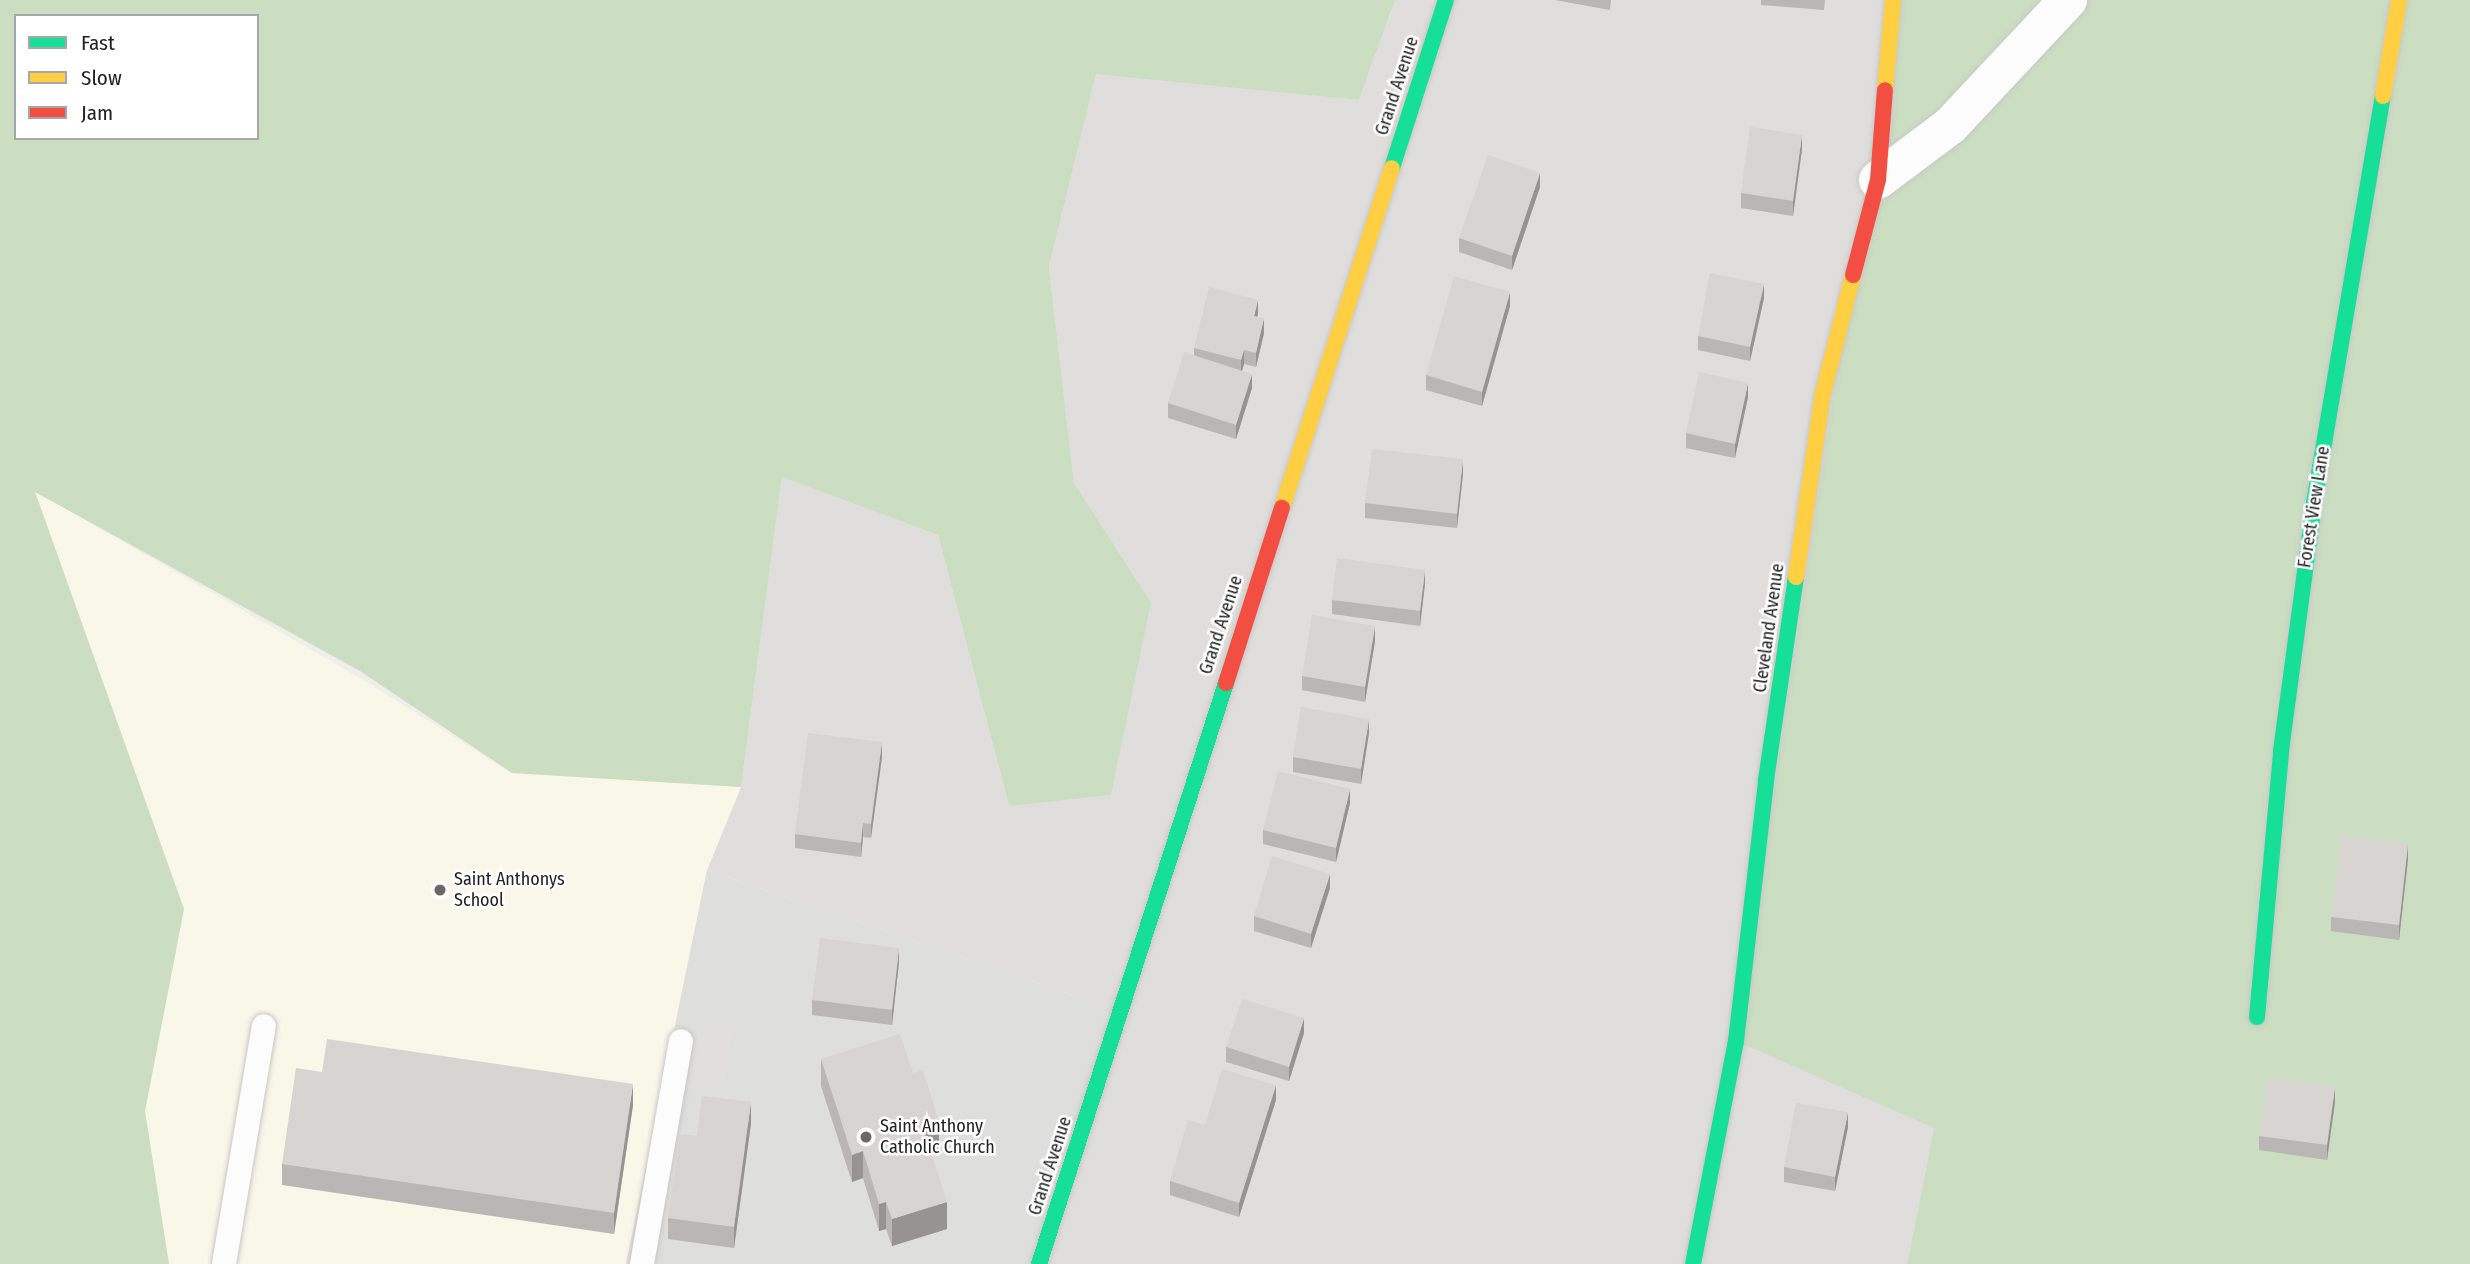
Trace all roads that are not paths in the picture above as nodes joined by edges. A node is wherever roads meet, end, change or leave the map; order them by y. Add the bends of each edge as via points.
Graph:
1 (1446, 0) edge
2 (1893, 0) edge
3 (2068, 0) edge
4 (2399, 0) edge
5 (1878, 180) junction
6 (2257, 1017) dead end
7 (264, 1026) dead end
8 (681, 1041) dead end
9 (224, 1264) edge
10 (642, 1264) edge
11 (1039, 1264) edge
12 (1693, 1264) edge

1 - 11 street, Grand Avenue
2 - 5 street, Cleveland Avenue
3 - 5 street via 1950,126
4 - 6 street, Forest View Lane via 2314,503 2281,751
5 - 12 street, Cleveland Avenue via 1839,315 1823,393 1766,780 1736,1041
7 - 9 lane
8 - 10 lane

